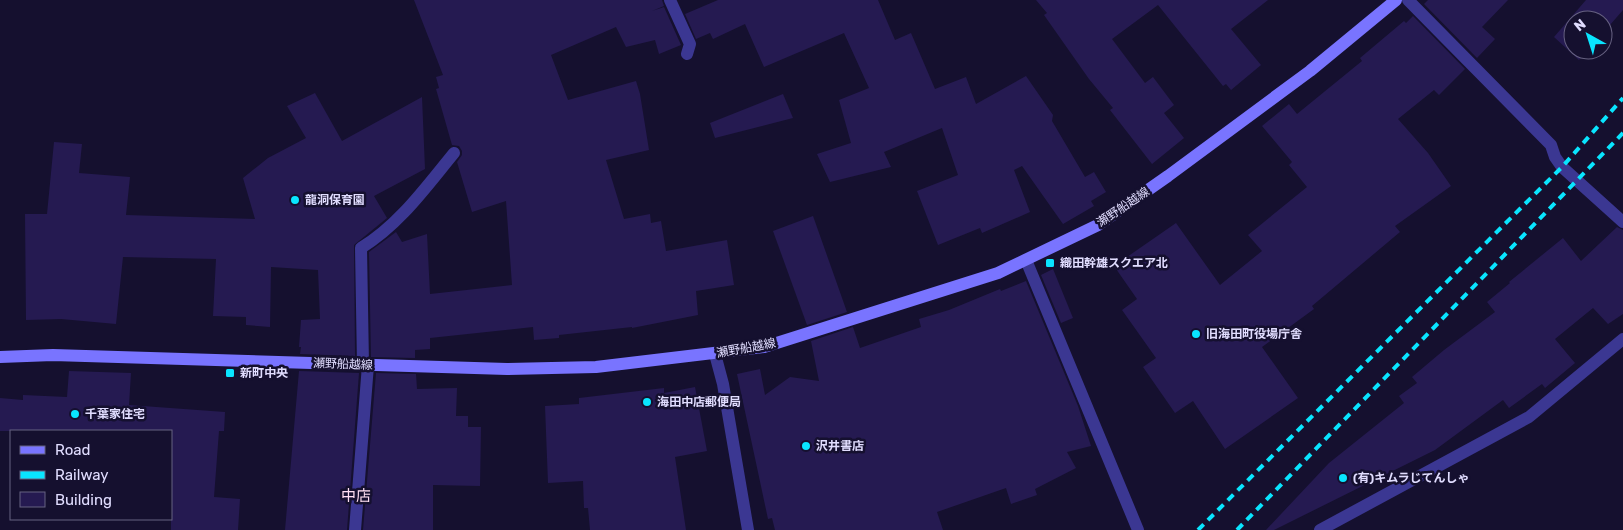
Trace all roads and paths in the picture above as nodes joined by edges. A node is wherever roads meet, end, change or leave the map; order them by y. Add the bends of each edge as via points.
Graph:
1 (670, 0) edge
2 (1396, 0) edge
3 (1408, 0) edge
4 (687, 54) dead end
5 (454, 153) dead end
6 (1623, 222) edge
7 (1026, 260) junction
8 (1623, 339) edge
9 (715, 354) junction
10 (0, 358) edge
11 (365, 364) junction
12 (355, 530) edge
13 (748, 530) edge
14 (1138, 530) edge
15 (1320, 530) edge

1 - 4 street via 690,44
2 - 7 main road, 瀬野船越線 via 1310,71 1098,226
3 - 6 street via 1551,145 1562,167
5 - 11 street via 414,203 376,239 361,248
7 - 9 main road, 瀬野船越線 via 998,273 764,347
7 - 14 street
8 - 15 street via 1529,417
9 - 11 main road, 瀬野船越線 via 596,367 507,369
9 - 13 street
10 - 11 main road, 瀬野船越線 via 53,356
11 - 12 street

